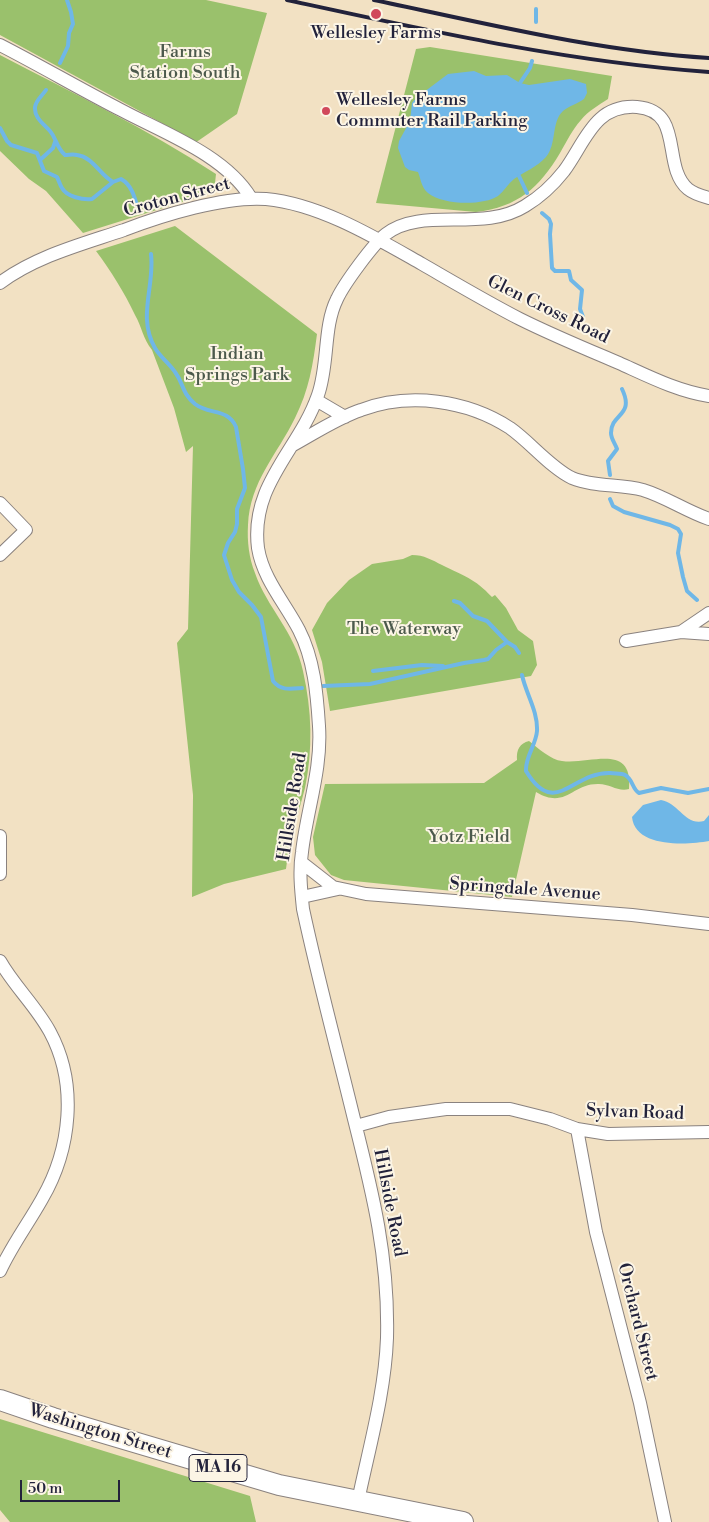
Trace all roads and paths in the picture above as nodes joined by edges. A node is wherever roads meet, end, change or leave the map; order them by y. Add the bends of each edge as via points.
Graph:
1 (0, 45) edge
2 (251, 198) junction
3 (709, 198) edge
4 (379, 240) junction
5 (0, 283) edge
6 (709, 396) edge
7 (316, 400) junction
8 (345, 417) junction
9 (293, 445) junction
10 (0, 503) edge
11 (709, 519) edge
12 (0, 555) edge
13 (709, 612) edge
14 (681, 632) junction
15 (709, 634) edge
16 (626, 641) dead end
17 (0, 836) edge
18 (301, 862) junction
19 (0, 874) edge
20 (338, 889) junction
21 (302, 897) junction
22 (709, 924) edge
23 (0, 961) edge
24 (356, 1126) junction
25 (577, 1129) junction
26 (709, 1132) edge
27 (0, 1271) edge
28 (0, 1400) edge
29 (358, 1502) junction
30 (431, 1519) edge
31 (463, 1522) edge
32 (666, 1522) edge

1 - 2 street via 157,127 207,157 236,178
2 - 4 street, Croton Street via 278,201 309,210 339,220
2 - 5 street, Croton Street via 140,224 39,261
3 - 4 street via 691,192 682,183 667,129 660,117 647,109 625,108 598,120 561,174 521,209 490,219 411,223 394,229
4 - 6 street, Glen Cross Road via 531,324 674,387
4 - 7 street, Hillside Road via 336,301 324,376
7 - 8 street
7 - 9 street, Hillside Road
8 - 9 street
8 - 11 street via 373,406 400,401 434,401 460,406 505,425 573,478 644,490
9 - 18 street, Hillside Road via 264,494 257,538 265,573 305,644 316,691 320,733 318,762
10 - 12 street via 26,530
13 - 14 street
14 - 15 street
14 - 16 street
17 - 19 street
18 - 20 street, Springdale Avenue
18 - 21 street, Hillside Road
20 - 21 street, Springdale Avenue
20 - 22 street, Springdale Avenue via 375,896
21 - 24 street, Hillside Road
23 - 27 street via 55,1042 64,1068 67,1106 64,1145 57,1169
24 - 25 street, Sylvan Road via 390,1116 446,1109 510,1109
24 - 29 street, Hillside Road via 379,1223 387,1322 384,1374
25 - 26 street, Sylvan Road via 608,1134
25 - 32 street, Orchard Street via 596,1232 640,1403
28 - 29 main road, Washington Street / MA 16 via 262,1481
29 - 30 main road, Washington Street / MA 16
30 - 31 main road, Washington Street / MA 16

